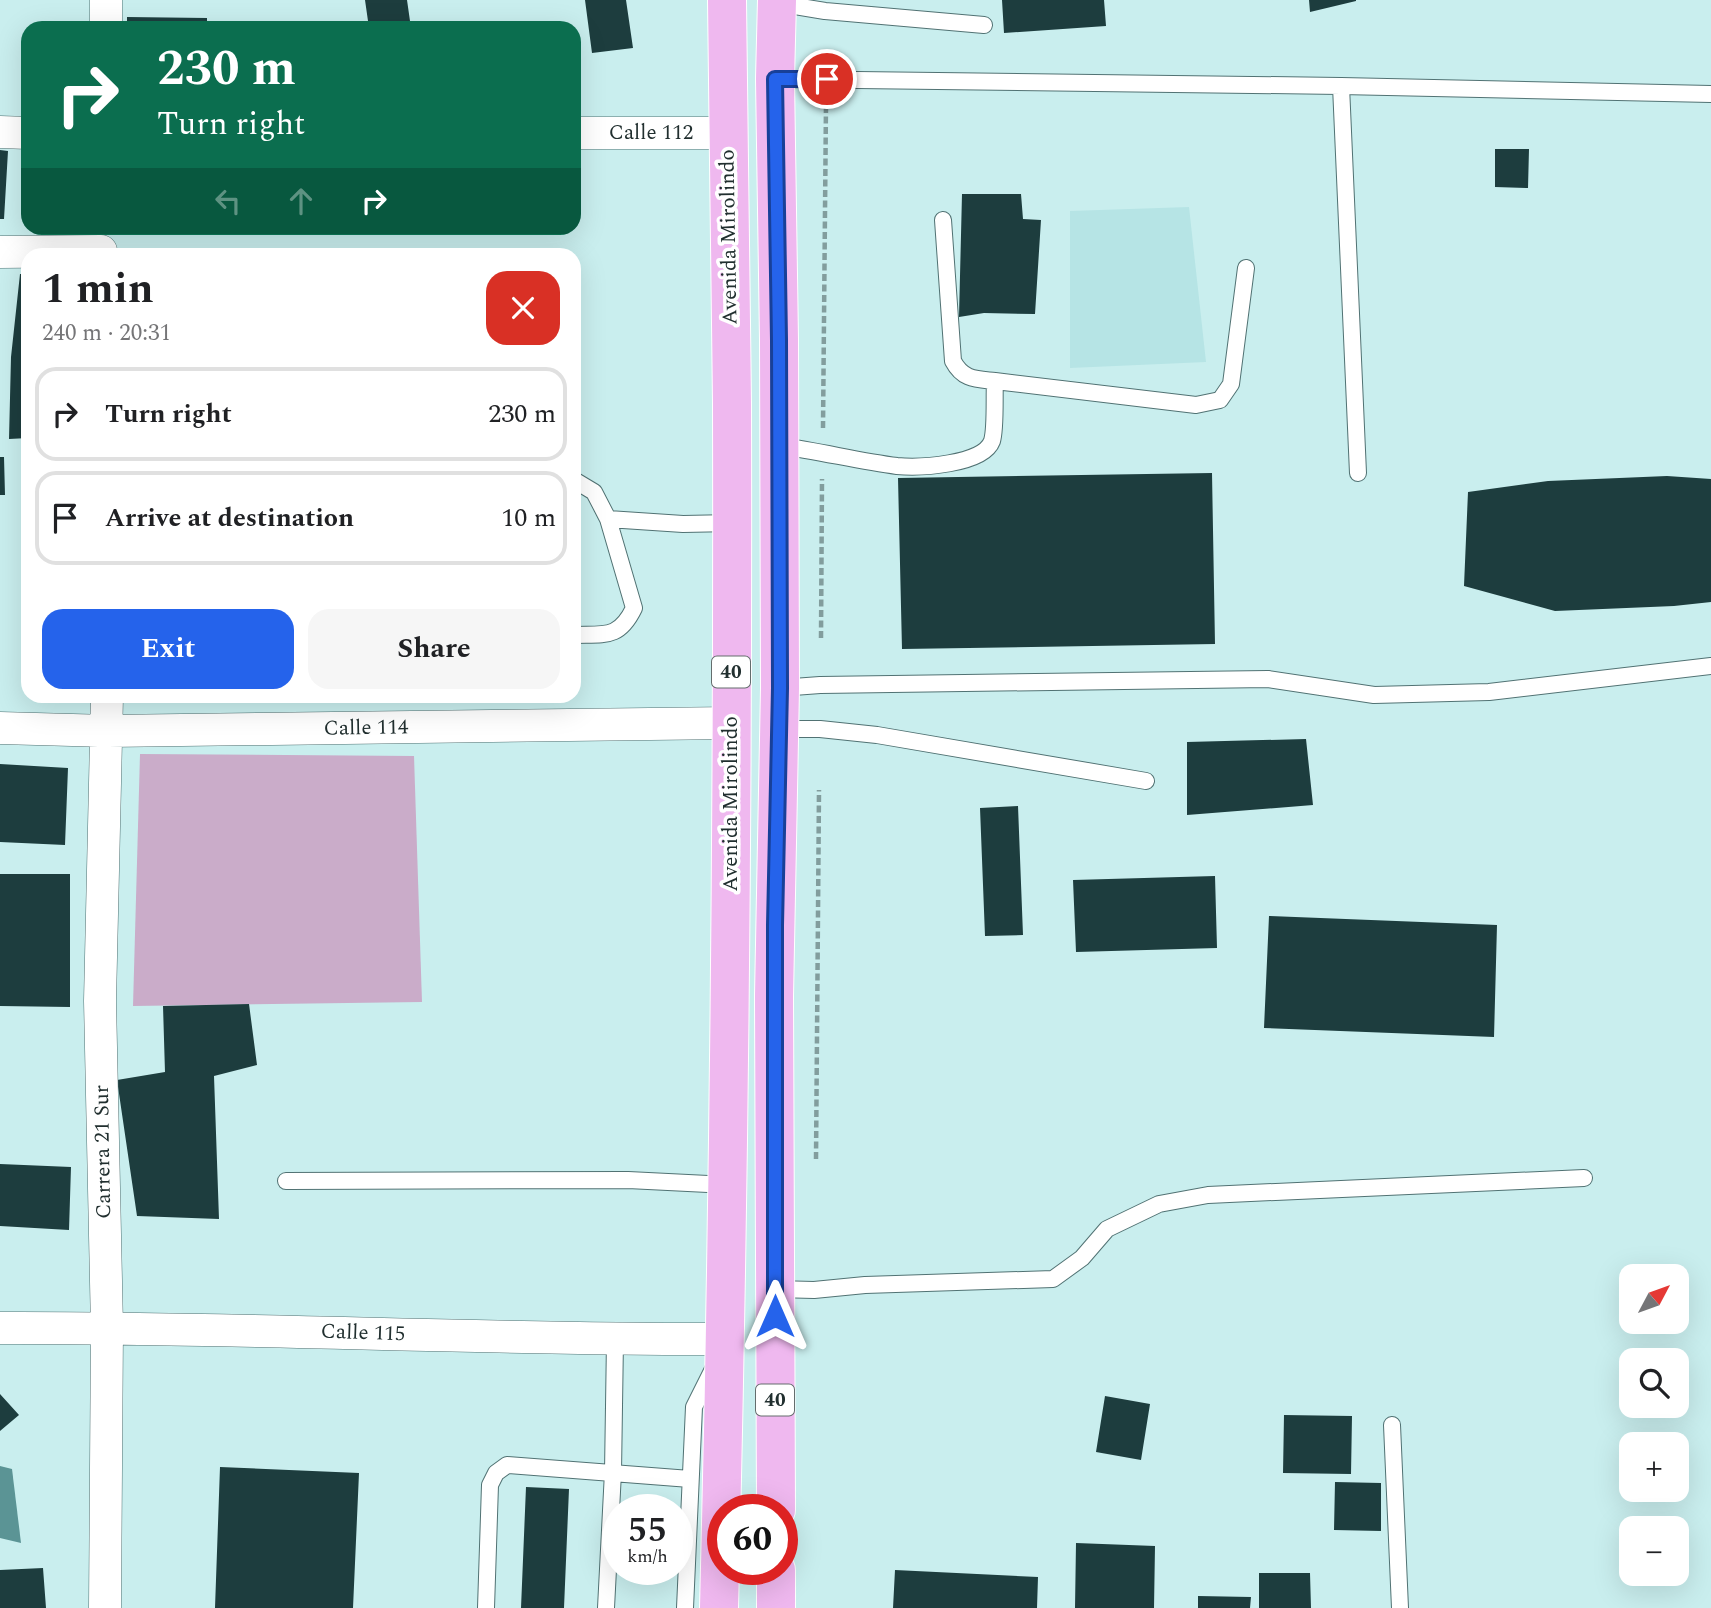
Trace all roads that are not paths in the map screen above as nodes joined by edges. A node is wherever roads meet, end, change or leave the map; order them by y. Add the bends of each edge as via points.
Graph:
1 (106, 0) edge
2 (727, 0) edge
3 (777, 2) edge
4 (106, 21) edge
5 (984, 25) dead end
6 (775, 79) junction
7 (1341, 86) junction
8 (1711, 94) edge
9 (0, 132) edge
10 (21, 133) edge
11 (581, 133) edge
12 (728, 133) junction
13 (943, 220) dead end
14 (101, 245) edge
15 (58, 248) edge
16 (21, 251) edge
17 (0, 252) edge
18 (1246, 268) dead end
19 (995, 381) junction
20 (779, 446) junction
21 (1358, 473) dead end
22 (581, 484) edge
23 (608, 519) junction
24 (732, 523) junction
25 (581, 635) edge
26 (1711, 666) edge
27 (780, 688) junction
28 (107, 703) edge
29 (731, 723) junction
30 (0, 728) edge
31 (779, 729) junction
32 (108, 732) junction
33 (1146, 781) dead end
34 (1584, 1178) dead end
35 (286, 1181) dead end
36 (728, 1185) junction
37 (775, 1289) junction
38 (0, 1328) edge
39 (107, 1328) junction
40 (615, 1340) junction
41 (726, 1342) junction
42 (1392, 1424) dead end
43 (613, 1472) junction
44 (691, 1479) junction
45 (776, 1494) edge
46 (776, 1585) edge
47 (106, 1608) edge
48 (486, 1608) edge
49 (606, 1608) edge
50 (685, 1608) edge
51 (719, 1608) edge
52 (776, 1608) edge
53 (1400, 1608) edge

1 - 4 street
2 - 12 main road, Avenida Mirolindo / 40
3 - 5 lane
3 - 6 main road, 40
6 - 7 lane
6 - 20 main road, 40
7 - 8 lane
7 - 21 lane
9 - 10 street
11 - 12 street, Calle 112
12 - 24 main road, Avenida Mirolindo / 40
13 - 19 lane via 953,361 968,379
14 - 15 street
16 - 17 street
18 - 19 lane via 1231,384 1220,400 1196,405
19 - 20 lane via 992,440 984,452 971,459 898,466
20 - 27 main road, 40
22 - 23 lane via 594,492
23 - 24 lane
23 - 25 lane via 634,608 614,634
24 - 29 main road, Avenida Mirolindo / 40
26 - 27 lane via 1476,693 1374,695 1268,679
27 - 31 main road, 40
28 - 32 street, Carrera 21 Sur
29 - 32 street, Calle 114
29 - 36 main road, Avenida Mirolindo / 40
30 - 32 street, Calle 114
31 - 33 lane via 877,735
31 - 37 main road, 40 via 774,937
32 - 39 street, Carrera 21 Sur via 100,1001
34 - 37 lane via 1208,1195 1159,1204 1107,1229 1082,1258 1052,1279
35 - 36 lane via 628,1180
36 - 41 main road, Avenida Mirolindo / 40
37 - 45 main road, 40
38 - 39 street, Calle 115
39 - 40 street, Calle 115
39 - 47 street, Carrera 21 Sur
40 - 41 street, Calle 115
40 - 43 lane
41 - 44 lane via 694,1407
41 - 51 main road, Avenida Mirolindo / 40
42 - 53 lane
43 - 44 lane
43 - 48 lane via 507,1465 496,1473 490,1485
43 - 49 lane
44 - 50 lane
46 - 52 main road

